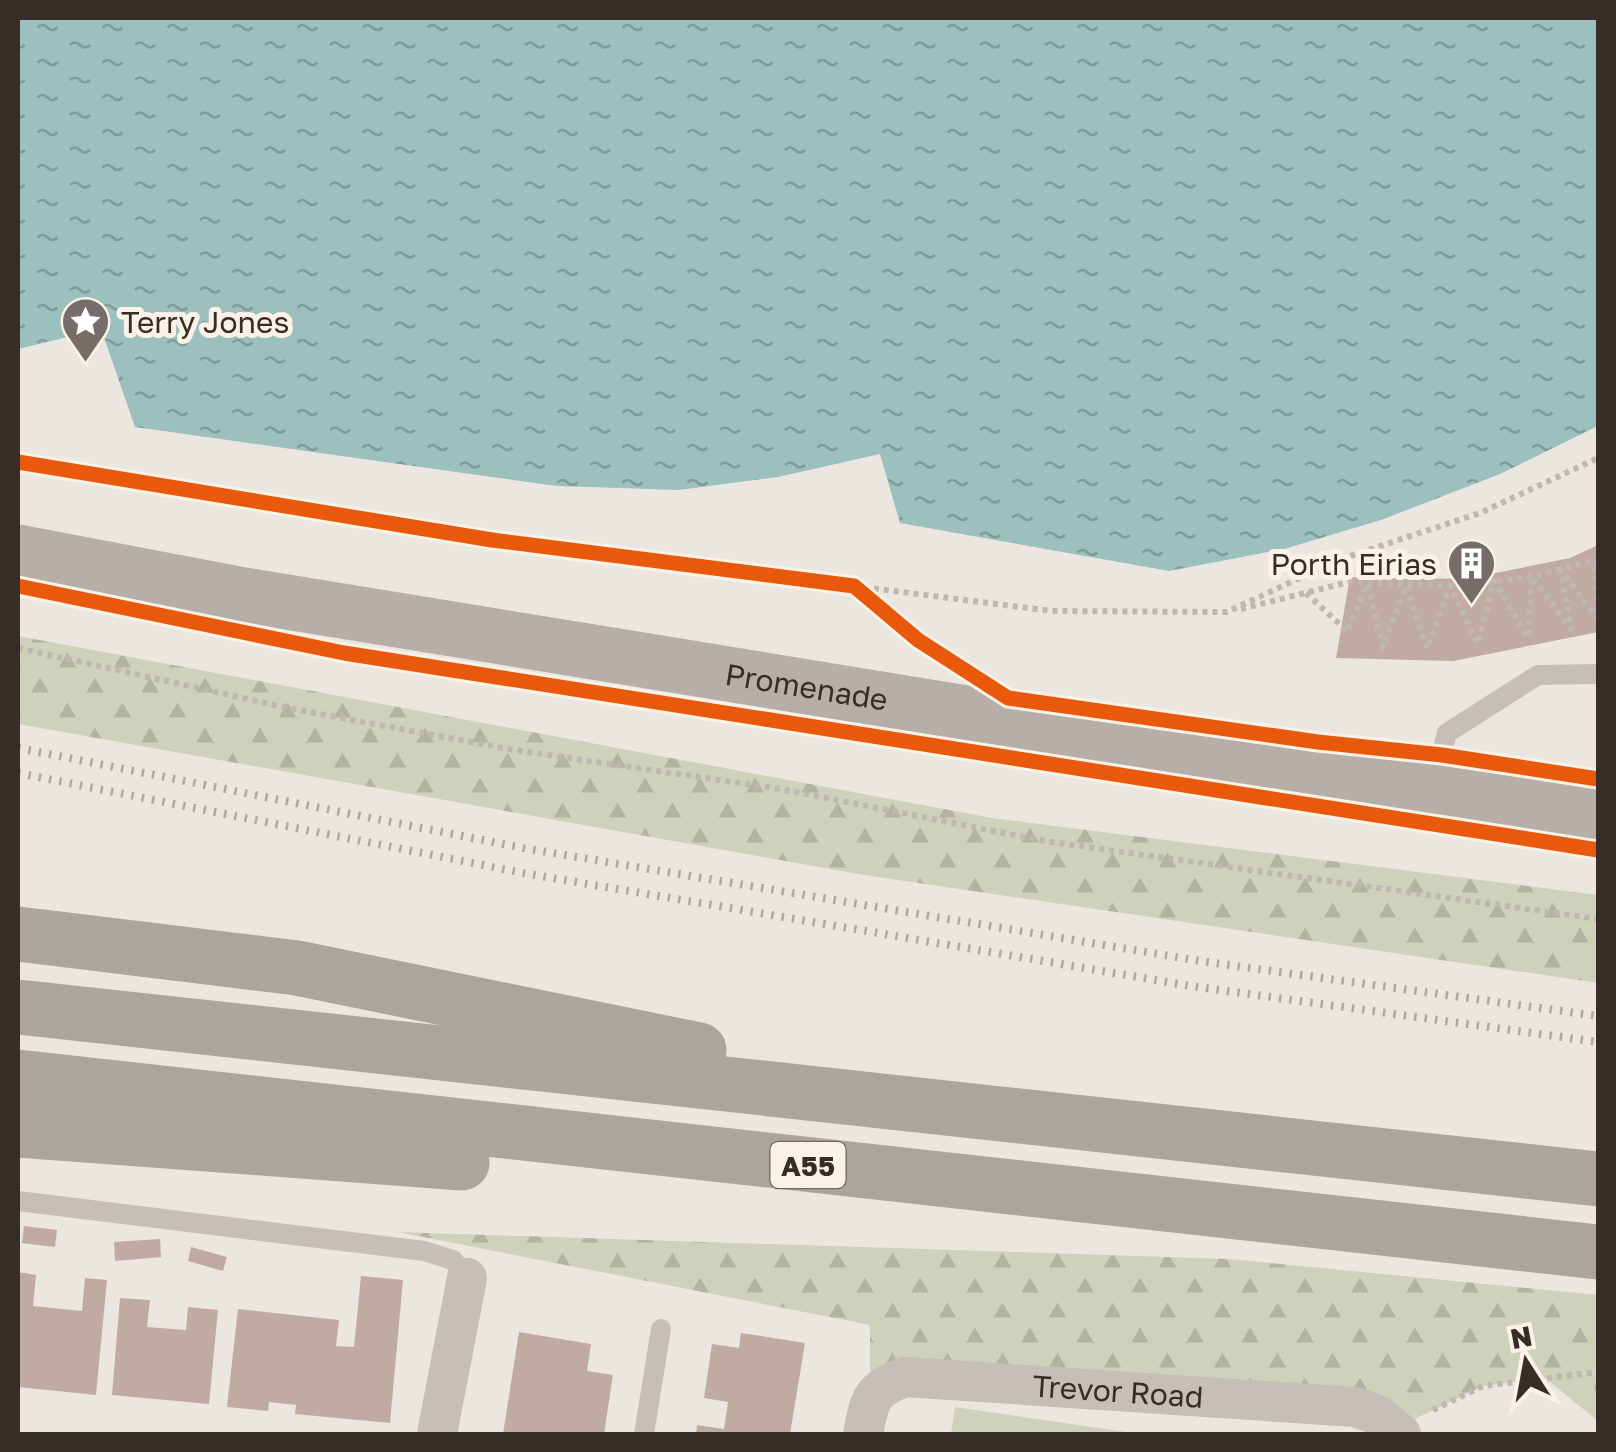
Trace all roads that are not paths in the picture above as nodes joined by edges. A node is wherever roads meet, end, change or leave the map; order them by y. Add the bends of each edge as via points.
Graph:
1 (18, 552) edge
2 (1598, 674) edge
3 (1433, 789) junction
4 (1598, 816) edge
5 (18, 934) edge
6 (18, 1006) edge
7 (18, 1077) edge
8 (1045, 1120) junction
9 (18, 1130) edge
10 (1598, 1180) edge
11 (18, 1201) edge
12 (1422, 1234) junction
13 (1598, 1252) edge
14 (467, 1278) joint
15 (662, 1329) dead end
16 (1399, 1431) edge
17 (437, 1434) edge
18 (644, 1434) edge
19 (863, 1434) edge

1 - 3 street, Promenade via 244,595
2 - 3 lane via 1538,676 1447,733
3 - 4 street, Promenade
5 - 8 highway via 297,968
6 - 8 highway, A55
7 - 12 highway, A55
8 - 10 highway, A55
9 - 12 highway
11 - 14 lane via 424,1251 453,1260
12 - 13 highway, A55
14 - 17 street
15 - 18 lane
16 - 19 street, Trevor Road via 1355,1407 905,1377 870,1399

